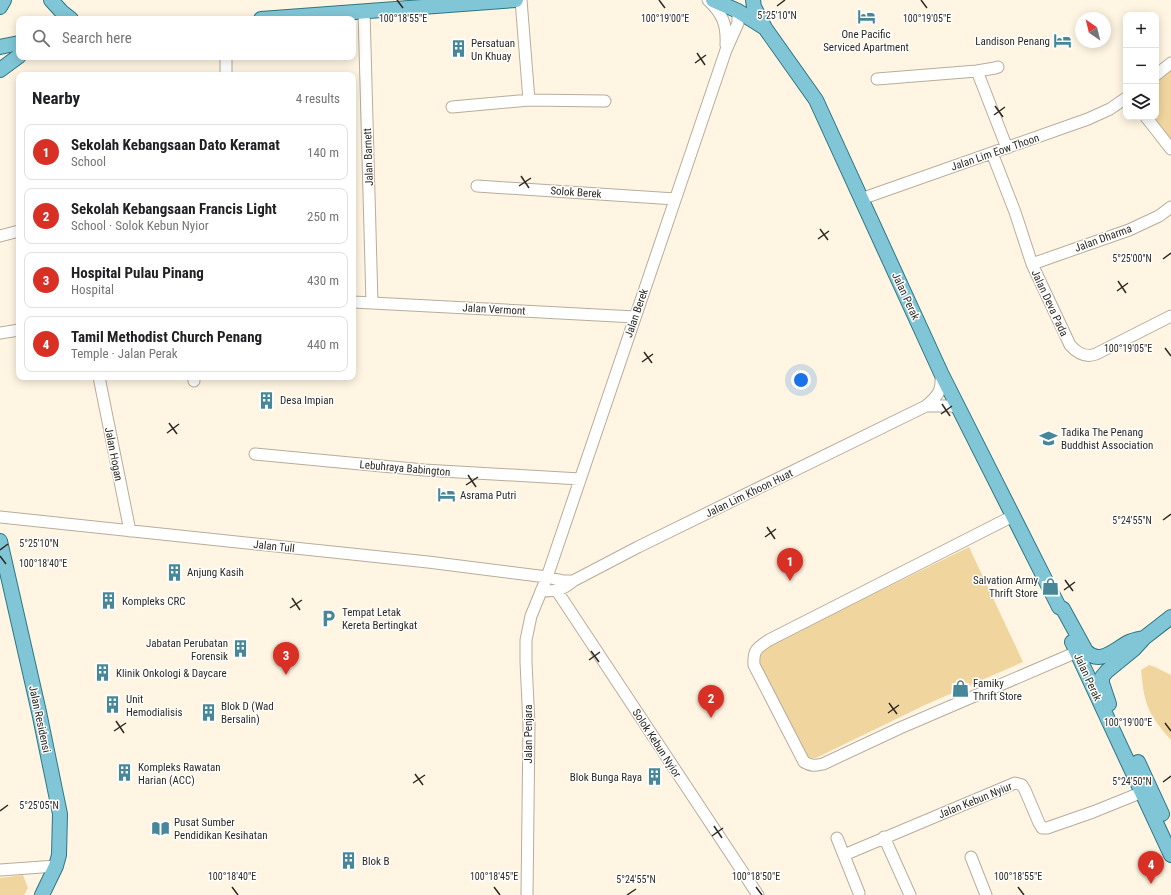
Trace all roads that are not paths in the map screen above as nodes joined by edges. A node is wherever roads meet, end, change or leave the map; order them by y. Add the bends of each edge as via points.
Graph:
1 (4, 0) edge
2 (51, 0) edge
3 (516, 0) edge
4 (521, 0) edge
5 (708, 0) edge
6 (713, 0) edge
7 (753, 0) edge
8 (737, 5) edge
9 (0, 7) edge
10 (364, 11) junction
11 (67, 16) edge
12 (300, 16) edge
13 (765, 28) junction
14 (16, 44) edge
15 (0, 47) edge
16 (726, 50) junction
17 (16, 58) edge
18 (226, 60) edge
19 (1171, 63) edge
20 (998, 66) dead end
21 (0, 70) edge
22 (978, 71) junction
23 (226, 72) edge
24 (1159, 73) edge
25 (878, 79) dead end
26 (529, 100) junction
27 (1123, 100) edge
28 (605, 101) dead end
29 (452, 107) dead end
30 (1148, 120) edge
31 (1007, 148) junction
32 (1171, 149) edge
33 (992, 153) junction
34 (477, 186) dead end
35 (675, 199) junction
36 (861, 199) junction
37 (1171, 207) edge
38 (16, 232) edge
39 (0, 236) edge
40 (1032, 264) junction
41 (356, 302) edge
42 (372, 303) junction
43 (1171, 316) edge
44 (635, 317) junction
45 (16, 330) edge
46 (0, 333) edge
47 (941, 373) junction
48 (99, 380) edge
49 (926, 406) junction
50 (959, 408) junction
51 (255, 454) dead end
52 (580, 479) junction
53 (1013, 516) junction
54 (0, 517) edge
55 (130, 531) junction
56 (0, 542) edge
57 (547, 577) junction
58 (573, 581) junction
59 (541, 591) junction
60 (557, 591) junction
61 (1059, 607) junction
62 (1171, 617) edge
63 (1144, 638) junction
64 (1077, 652) junction
65 (1147, 787) junction
66 (1171, 833) edge
67 (884, 837) junction
68 (836, 838) dead end
69 (844, 855) junction
70 (1171, 856) edge
71 (971, 857) dead end
72 (56, 866) junction
73 (0, 870) edge
74 (859, 894) edge
75 (42, 895) edge
76 (527, 895) edge
77 (758, 895) edge
78 (910, 895) edge
79 (986, 895) edge

1 - 9 main road
2 - 11 main road
3 - 10 main road
4 - 26 street
5 - 16 street, Jalan Berek via 724,22 727,32
6 - 8 main road, Jalan Perak
7 - 13 main road
8 - 13 main road, Jalan Perak
8 - 16 street, Jalan Berek via 738,23
10 - 12 main road
10 - 42 street, Jalan Barnett
13 - 36 main road, Jalan Perak via 816,100
14 - 15 main road
16 - 35 street, Jalan Berek
17 - 21 main road
18 - 23 street
19 - 24 street
20 - 22 street
22 - 25 street
22 - 31 street
26 - 28 street
26 - 29 street
27 - 31 street, Jalan Lim Eow Thoon via 1088,119
30 - 32 street
31 - 33 street, Jalan Lim Eow Thoon
33 - 36 street, Jalan Lim Eow Thoon
33 - 40 street, Jalan Deva Pada
34 - 35 street, Solok Berek
35 - 44 street, Jalan Berek
36 - 47 main road, Jalan Perak
37 - 40 street, Jalan Dharma via 1159,216 1129,230
38 - 39 street
40 - 43 street, Jalan Deva Pada via 1070,345 1083,355 1089,357 1096,354
41 - 42 street, Jalan Vermont
42 - 44 street, Jalan Vermont
44 - 52 street, Jalan Berek
45 - 46 street
47 - 49 street, Jalan Lim Khoon Huat via 942,386 939,393
47 - 50 main road, Jalan Perak
48 - 55 street, Jalan Hogan
49 - 50 street, Jalan Lim Khoon Huat
49 - 58 street, Jalan Lim Khoon Huat
50 - 53 main road, Jalan Perak
51 - 52 street, Lebuhraya Babington via 424,470
52 - 57 street, Jalan Berek
53 - 61 main road, Jalan Perak
53 - 64 street via 769,640 755,651 754,665 804,762 815,766
54 - 55 street, Jalan Tull
55 - 57 street, Jalan Tull
56 - 72 main road, Jalan Residensi via 60,814 59,855
57 - 58 street
57 - 59 street, Jalan Penjara
58 - 60 street, Jalan Lim Khoon Huat
59 - 60 street
59 - 76 street, Jalan Penjara via 531,616 526,640 529,725
60 - 77 street, Solok Kebun Nyior
61 - 63 main road, Jalan Perak via 1063,609 1090,655 1098,657 1108,654 1129,642
61 - 64 main road, Jalan Perak via 1059,613
62 - 63 main road
63 - 65 main road, Jalan Perak via 1107,671 1102,683
64 - 65 main road, Jalan Perak
65 - 66 main road, Jalan Perak
65 - 67 street, Jalan Kebun Nyiur via 1042,828 1022,784 1015,783
65 - 70 main road, Jalan Perak
67 - 69 street, Jalan Kebun Nyiur
67 - 78 street
68 - 69 street
69 - 74 street
71 - 79 street
72 - 73 street
72 - 75 main road, Jalan Residensi

